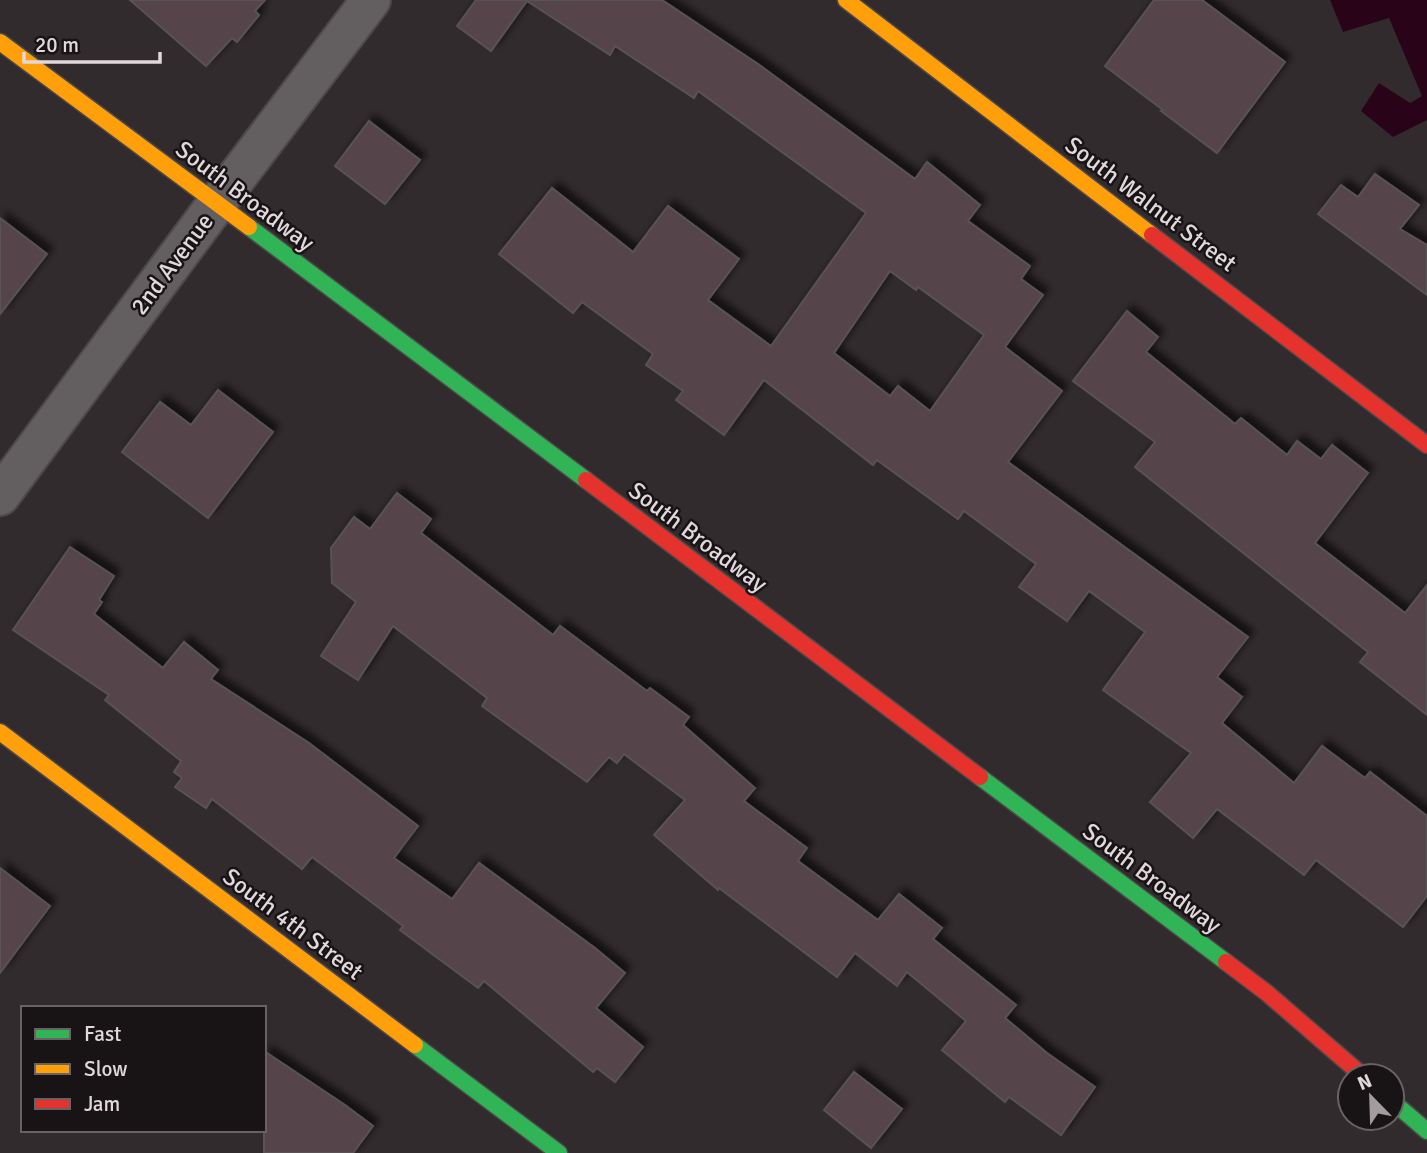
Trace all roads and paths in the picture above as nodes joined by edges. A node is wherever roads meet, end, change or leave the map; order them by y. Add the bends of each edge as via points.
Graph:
1 (371, 0) edge
2 (846, 0) edge
3 (0, 42) edge
4 (217, 203) junction
5 (1427, 445) edge
6 (0, 496) edge
7 (0, 732) edge
8 (1347, 1062) edge
9 (1406, 1113) edge
10 (1427, 1131) edge
11 (559, 1153) edge

1 - 4 street, 2nd Avenue
2 - 5 street, South Walnut Street
3 - 4 street, South Broadway
4 - 6 street, 2nd Avenue
4 - 8 street, South Broadway via 1267,993
7 - 11 street, South 4th Street
9 - 10 street

